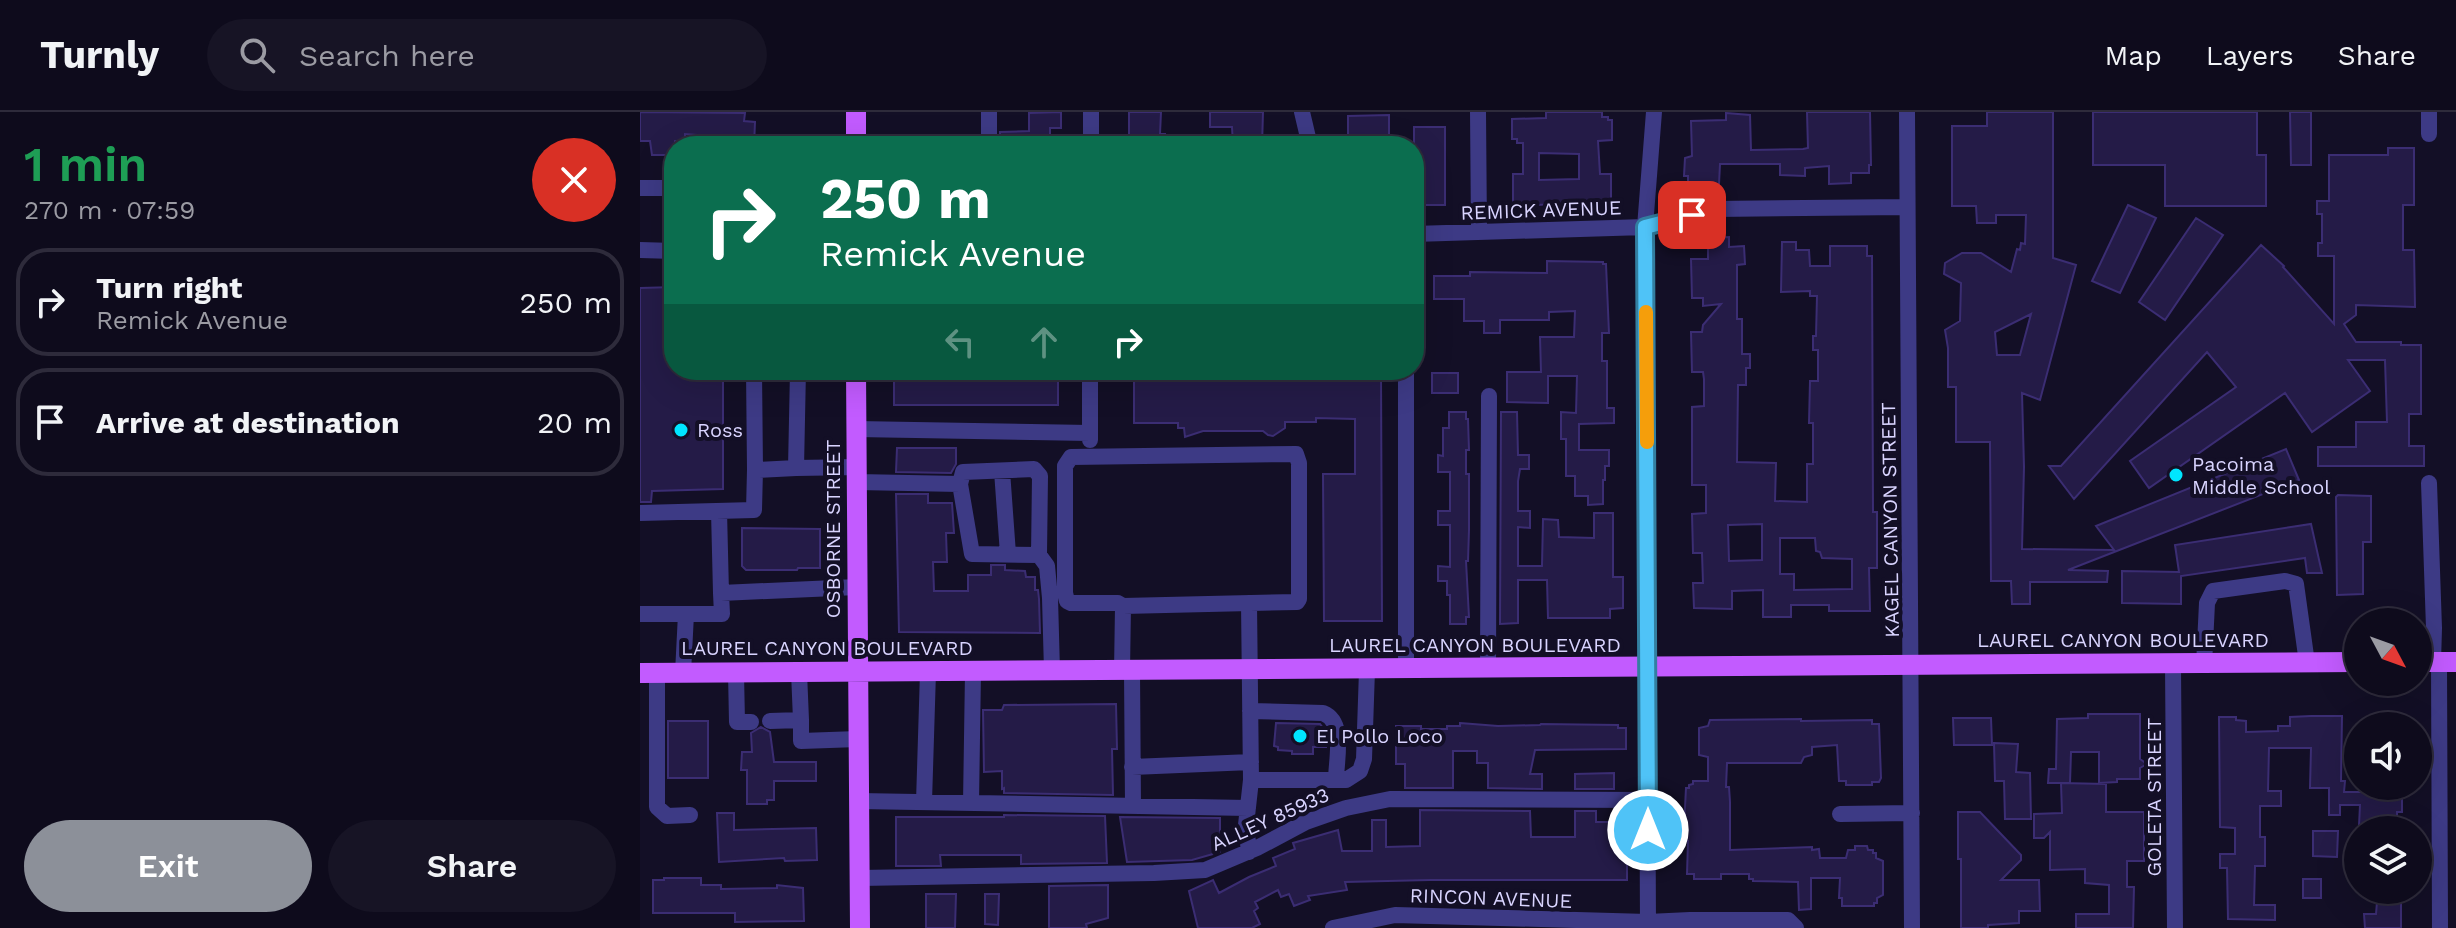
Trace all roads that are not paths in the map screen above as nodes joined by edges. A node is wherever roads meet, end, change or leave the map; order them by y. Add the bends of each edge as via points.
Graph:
1 (856, 112) edge
2 (989, 112) edge
3 (1091, 112) edge
4 (1302, 112) edge
5 (1478, 112) edge
6 (1654, 112) edge
7 (1907, 112) edge
8 (2429, 112) edge
9 (2429, 134) dead end
10 (856, 136) edge
11 (989, 136) edge
12 (1091, 136) edge
13 (1308, 136) edge
14 (640, 188) edge
15 (664, 188) edge
16 (1906, 207) junction
17 (1645, 227) junction
18 (1479, 231) junction
19 (1424, 234) edge
20 (640, 250) edge
21 (664, 251) edge
22 (754, 380) edge
23 (798, 380) edge
24 (856, 380) edge
25 (1090, 380) edge
26 (1406, 380) edge
27 (1489, 396) dead end
28 (856, 429) junction
29 (1090, 433) junction
30 (1090, 457) junction
31 (796, 468) junction
32 (755, 470) junction
33 (1002, 471) junction
34 (857, 474) junction
35 (2429, 483) dead end
36 (960, 484) junction
37 (719, 511) junction
38 (640, 513) edge
39 (1008, 554) junction
40 (1039, 555) junction
41 (857, 587) junction
42 (721, 593) junction
43 (1249, 603) junction
44 (1123, 606) junction
45 (640, 614) edge
46 (686, 614) junction
47 (2344, 662) edge
48 (2436, 662) edge
49 (2307, 663) junction
50 (1912, 664) junction
51 (2173, 665) junction
52 (2204, 665) junction
53 (1649, 668) junction
54 (1406, 669) junction
55 (1488, 669) junction
56 (1250, 670) junction
57 (1367, 670) junction
58 (1052, 671) junction
59 (1127, 671) junction
60 (799, 672) junction
61 (858, 672) junction
62 (928, 672) junction
63 (973, 672) junction
64 (648, 673) edge
65 (683, 673) junction
66 (736, 673) junction
67 (1250, 711) junction
68 (801, 720) junction
69 (770, 721) dead end
70 (751, 722) dead end
71 (858, 739) junction
72 (1251, 762) junction
73 (1132, 767) junction
74 (1251, 780) junction
75 (1336, 780) junction
76 (1648, 800) junction
77 (859, 801) junction
78 (924, 802) junction
79 (971, 803) junction
80 (1133, 805) junction
81 (1248, 808) junction
82 (1912, 813) junction
83 (1840, 814) dead end
84 (690, 815) dead end
85 (1249, 852) junction
86 (860, 878) junction
87 (1648, 925) edge
88 (860, 928) edge
89 (1333, 928) edge
90 (1796, 928) edge
91 (1912, 928) edge
92 (2175, 928) edge
93 (2440, 928) edge

1 - 10 main road
2 - 11 street
3 - 12 street
4 - 13 street
5 - 18 street
6 - 17 street
7 - 16 street, KAGEL CANYON STREET
8 - 9 street
14 - 15 street
16 - 17 street, REMICK AVENUE via 1715,209
16 - 50 street, KAGEL CANYON STREET
17 - 18 street, REMICK AVENUE
17 - 53 street
18 - 19 street, REMICK AVENUE
20 - 21 street
22 - 32 street
23 - 31 street
24 - 28 main road, OSBORNE STREET
25 - 29 street
26 - 54 street
27 - 55 street
28 - 29 street
28 - 34 main road, OSBORNE STREET
29 - 30 street
30 - 43 street via 1296,454 1299,599
30 - 44 street via 1071,457 1065,466 1065,593 1071,603
31 - 32 street
31 - 34 street
32 - 37 street via 754,510
33 - 36 street via 963,472
33 - 39 street
33 - 40 street via 1034,469 1040,476
34 - 36 street
34 - 41 main road, OSBORNE STREET
35 - 48 street
36 - 39 street via 972,554
37 - 38 street
37 - 42 street
39 - 40 street
40 - 58 street via 1047,566
41 - 42 street
41 - 61 main road, OSBORNE STREET
42 - 46 street via 722,614
43 - 44 street
43 - 56 street
44 - 59 street
45 - 46 street
46 - 65 street
47 - 49 main road, LAUREL CANYON BOULEVARD
48 - 93 street
49 - 52 main road, LAUREL CANYON BOULEVARD
49 - 52 street via 2296,584 2285,581 2213,591 2207,603
50 - 51 main road, LAUREL CANYON BOULEVARD
50 - 53 main road, LAUREL CANYON BOULEVARD
50 - 82 street, KAGEL CANYON STREET
51 - 52 main road, LAUREL CANYON BOULEVARD
51 - 92 street, GOLETA STREET
53 - 55 main road, LAUREL CANYON BOULEVARD
53 - 76 street
54 - 55 main road, LAUREL CANYON BOULEVARD
54 - 57 main road, LAUREL CANYON BOULEVARD
56 - 57 main road, LAUREL CANYON BOULEVARD
56 - 59 main road, LAUREL CANYON BOULEVARD
56 - 67 street
57 - 75 street via 1364,759 1360,771
58 - 59 main road, LAUREL CANYON BOULEVARD
58 - 63 main road, LAUREL CANYON BOULEVARD
59 - 73 street
60 - 61 main road, LAUREL CANYON BOULEVARD
60 - 66 main road, LAUREL CANYON BOULEVARD
60 - 68 street
61 - 62 main road, LAUREL CANYON BOULEVARD
61 - 71 main road, OSBORNE STREET
62 - 63 main road, LAUREL CANYON BOULEVARD
62 - 78 street
63 - 79 street
64 - 65 main road, LAUREL CANYON BOULEVARD
64 - 84 street via 657,807 667,816
65 - 66 main road, LAUREL CANYON BOULEVARD
66 - 70 street via 737,722
67 - 72 street
67 - 75 street via 1331,716 1337,730
68 - 69 street
68 - 71 street via 801,741
71 - 77 main road, OSBORNE STREET
72 - 73 street
72 - 74 street
73 - 80 street
74 - 75 street
74 - 81 street
76 - 85 street, ALLEY 85933 via 1390,799 1306,822
76 - 87 street
77 - 78 street
77 - 86 main road, OSBORNE STREET
78 - 79 street
79 - 80 street
80 - 81 street
81 - 85 street
82 - 83 street
82 - 91 street, KAGEL CANYON STREET
85 - 86 street, ALLEY 85933 via 1205,870
86 - 88 main road, OSBORNE STREET
87 - 89 street, RINCON AVENUE via 1395,915
87 - 90 street, RINCON AVENUE via 1788,920

